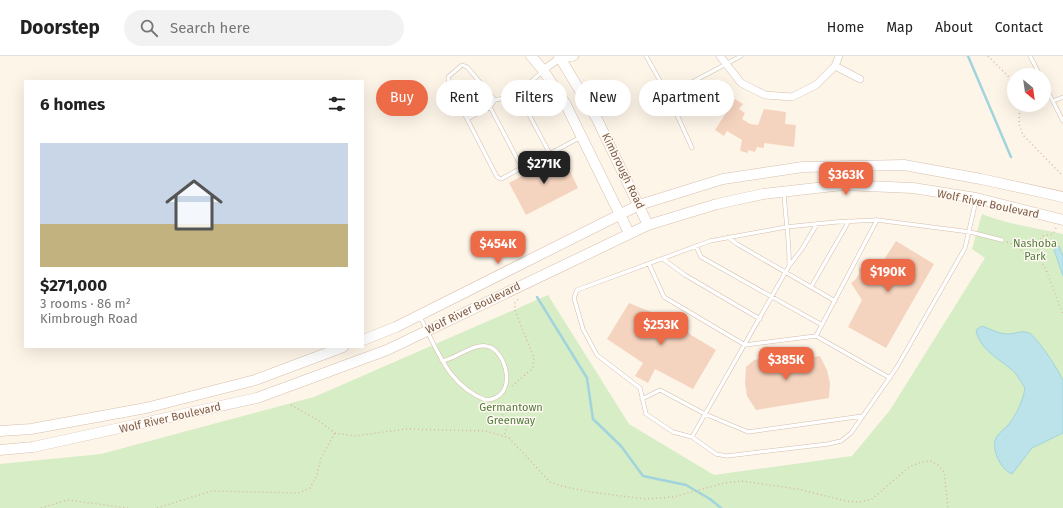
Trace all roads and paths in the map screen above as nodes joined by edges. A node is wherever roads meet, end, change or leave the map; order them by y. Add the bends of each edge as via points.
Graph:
1 (531, 56) edge
2 (575, 56) edge
3 (646, 56) edge
4 (720, 56) edge
5 (740, 56) edge
6 (839, 56) edge
7 (988, 56) edge
8 (1030, 56) edge
9 (560, 57) edge
10 (725, 64) junction
11 (835, 66) junction
12 (1036, 68) edge
13 (543, 70) junction
14 (1007, 75) edge
15 (531, 80) edge
16 (660, 80) edge
17 (696, 80) edge
18 (860, 80) dead end
19 (1051, 97) edge
20 (1063, 97) edge
21 (501, 99) edge
22 (495, 100) junction
23 (1053, 101) junction
24 (493, 103) edge
25 (1020, 112) edge
26 (493, 113) edge
27 (473, 116) edge
28 (529, 116) edge
29 (678, 116) edge
30 (467, 119) junction
31 (1063, 121) edge
32 (581, 137) junction
33 (692, 148) dead end
34 (550, 154) junction
35 (538, 160) dead end
36 (529, 164) dead end
37 (522, 168) junction
38 (1063, 176) edge
39 (784, 191) junction
40 (1063, 197) edge
41 (976, 198) junction
42 (640, 205) junction
43 (620, 215) junction
44 (878, 220) junction
45 (1060, 220) edge
46 (849, 221) junction
47 (817, 224) junction
48 (648, 225) junction
49 (786, 227) junction
50 (970, 232) junction
51 (629, 233) junction
52 (728, 238) junction
53 (1002, 240) joint
54 (696, 246) junction
55 (1039, 256) junction
56 (663, 259) junction
57 (648, 264) junction
58 (789, 266) junction
59 (786, 272) junction
60 (811, 287) junction
61 (519, 298) dead end
62 (772, 298) junction
63 (835, 301) junction
64 (1063, 315) edge
65 (419, 316) junction
66 (760, 319) junction
67 (822, 325) junction
68 (427, 330) junction
69 (816, 336) junction
70 (364, 340) edge
71 (745, 345) junction
72 (340, 348) edge
73 (442, 361) junction
74 (890, 378) junction
75 (512, 386) dead end
76 (642, 399) junction
77 (497, 400) dead end
78 (291, 406) dead end
79 (705, 414) junction
80 (863, 416) junction
81 (0, 431) edge
82 (335, 433) junction
83 (504, 436) junction
84 (692, 437) junction
85 (0, 450) edge
86 (41, 508) edge
87 (128, 508) edge
88 (157, 508) edge
89 (948, 508) edge

1 - 13 main road, Kimbrough Road
2 - 9 street
3 - 16 lane
4 - 10 street
5 - 10 lane
6 - 11 street
7 - 14 path
8 - 12 lane
9 - 13 street
9 - 42 main road, Kimbrough Road via 597,119
10 - 11 street via 741,83 766,95 792,97 816,85
10 - 17 lane
11 - 18 street
13 - 15 lane
13 - 32 main road, Kimbrough Road
19 - 23 lane
20 - 23 lane
21 - 22 lane
22 - 24 lane
22 - 30 lane via 467,66 462,65 448,77
23 - 31 lane
25 - 38 path via 1019,124 1023,135
26 - 37 lane
27 - 30 lane
28 - 34 lane
29 - 33 lane
30 - 37 lane via 497,177 501,179
32 - 34 lane
32 - 43 main road, Kimbrough Road
34 - 35 lane
36 - 37 lane
39 - 41 main road, Wolf River Boulevard via 843,185 913,188
39 - 48 main road, Wolf River Boulevard via 717,204
39 - 49 lane
40 - 42 main road, Wolf River Boulevard via 904,165 803,167 722,179
41 - 45 main road, Wolf River Boulevard
41 - 50 lane
42 - 43 main road, Wolf River Boulevard
42 - 48 main road, Kimbrough Road
43 - 51 main road, Kimbrough Road
43 - 65 main road, Wolf River Boulevard
44 - 46 lane
44 - 50 lane
44 - 63 lane
45 - 55 path via 1053,234 1043,236 1037,243
46 - 47 lane
46 - 60 lane
47 - 49 lane
47 - 58 lane
48 - 51 main road, Wolf River Boulevard
49 - 52 lane
49 - 58 lane
50 - 53 lane
50 - 74 lane via 966,248
51 - 68 main road, Wolf River Boulevard
52 - 54 lane
52 - 59 lane
53 - 55 path via 1015,245 1026,254
54 - 56 lane
54 - 62 lane via 702,257
55 - 64 path
56 - 57 lane
56 - 66 lane via 685,275
57 - 71 lane via 664,297
57 - 76 lane via 577,290 574,298 583,329 598,355 640,388
58 - 59 lane
59 - 60 lane
59 - 62 lane
60 - 63 lane
61 - 75 path via 515,303 515,310 534,358 533,368
62 - 66 lane
62 - 67 lane
63 - 67 lane
65 - 68 lane
65 - 70 main road, Wolf River Boulevard
66 - 71 lane
67 - 69 lane
68 - 73 lane
68 - 85 main road, Wolf River Boulevard via 387,350 256,398 33,448
69 - 71 lane
69 - 74 lane
71 - 79 lane
72 - 81 main road, Wolf River Boulevard via 255,380 146,408 31,429
73 - 73 lane via 457,382 478,397 490,400 497,397 507,382 506,370 497,351 491,347 477,346
74 - 80 lane
76 - 79 lane via 660,390
76 - 84 lane via 646,414 673,432
77 - 83 path via 507,426
78 - 82 path
79 - 80 lane via 748,432
79 - 84 lane
80 - 84 lane via 851,433 841,441 828,444 727,456 716,454
82 - 83 path via 355,436 406,429 464,430 486,431
82 - 88 path via 321,458 317,475 310,488 298,493 212,491
83 - 89 path via 509,438 550,482 590,492 645,499 673,497 724,482 742,481 860,502 872,499 909,467 930,461 944,472
86 - 87 path via 67,500

